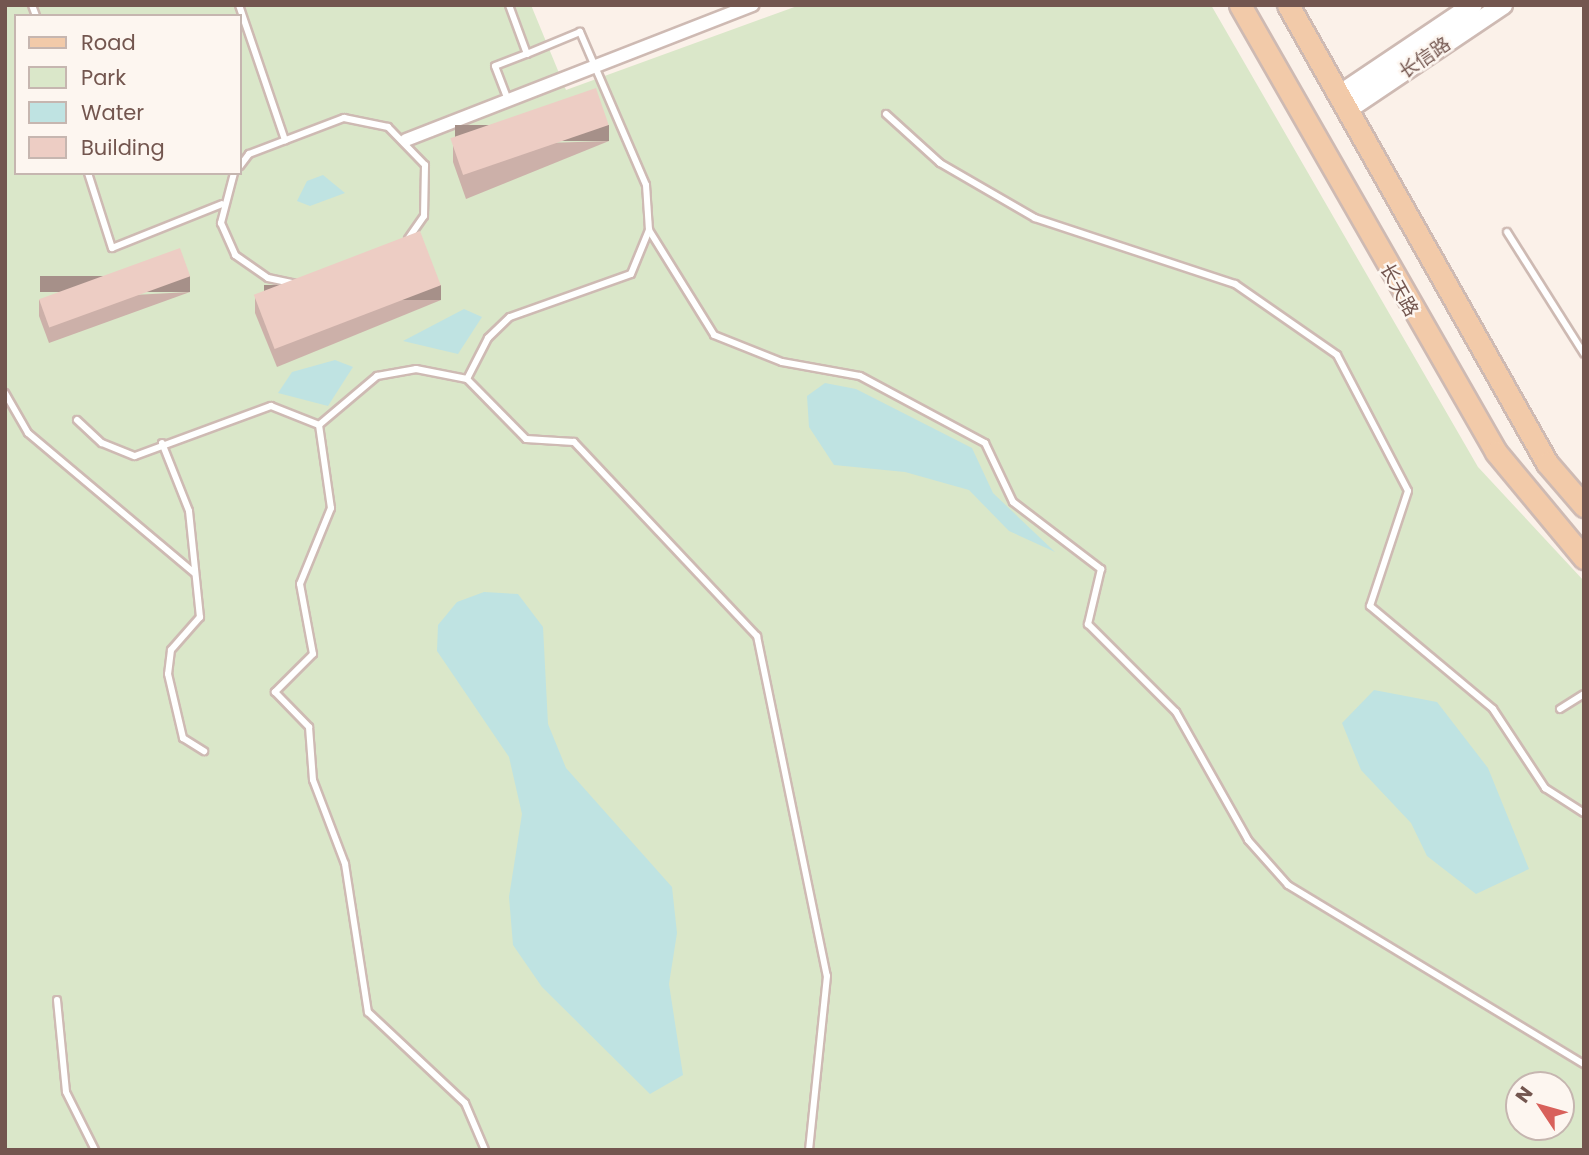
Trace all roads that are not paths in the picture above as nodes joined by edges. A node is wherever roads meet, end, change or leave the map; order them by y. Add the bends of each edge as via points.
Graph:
1 (239, 5) edge
2 (509, 5) edge
3 (753, 5) edge
4 (1240, 5) edge
5 (1288, 5) edge
6 (1473, 5) edge
7 (1503, 5) edge
8 (527, 54) junction
9 (594, 66) junction
10 (508, 100) junction
11 (1343, 102) junction
12 (886, 114) dead end
13 (285, 140) junction
14 (406, 140) junction
15 (242, 163) edge
16 (90, 175) edge
17 (233, 175) edge
18 (222, 204) junction
19 (649, 230) junction
20 (1507, 232) dead end
21 (395, 247) edge
22 (308, 285) edge
23 (1584, 354) edge
24 (467, 379) junction
25 (5, 393) edge
26 (76, 420) dead end
27 (318, 425) junction
28 (162, 443) junction
29 (1584, 506) edge
30 (1584, 558) edge
31 (194, 573) junction
32 (1584, 694) edge
33 (1560, 709) dead end
34 (204, 751) dead end
35 (1584, 813) edge
36 (57, 1000) dead end
37 (1584, 1064) edge
38 (95, 1150) edge
39 (485, 1150) edge
40 (809, 1150) edge

1 - 13 lane
2 - 8 lane
3 - 9 street
4 - 30 main road, 长天路 via 1496,452
5 - 11 main road
6 - 11 main road, 长信路
7 - 11 main road, 长信路
8 - 9 lane via 580,32
8 - 10 lane via 495,66
9 - 10 street
9 - 19 lane via 646,185
10 - 14 street
11 - 29 main road via 1547,463
12 - 35 lane via 940,163 1035,218 1235,285 1337,355 1408,491 1370,606 1493,709 1545,788
13 - 14 lane via 344,118 367,118
13 - 15 lane via 249,154
14 - 21 lane via 425,165 428,189 424,216 411,236
16 - 18 lane via 112,248
17 - 18 lane
18 - 22 lane via 220,223 235,255 268,278
19 - 24 lane via 631,274 510,317 488,338
19 - 37 lane via 714,335 782,362 860,376 985,443 1013,502 1101,569 1088,624 1176,712 1248,840 1288,886
20 - 23 lane
24 - 27 lane via 416,369 377,376
24 - 40 lane via 526,439 574,442 757,636 827,975
25 - 31 lane via 28,433
26 - 28 lane via 102,443 135,456
27 - 28 lane via 271,406
27 - 39 lane via 331,508 300,584 313,654 275,692 309,727 313,780 345,864 368,1012 465,1103
28 - 31 lane via 189,511
31 - 34 lane via 200,617 171,650 168,674 183,738
32 - 33 lane
36 - 38 lane via 66,1091

